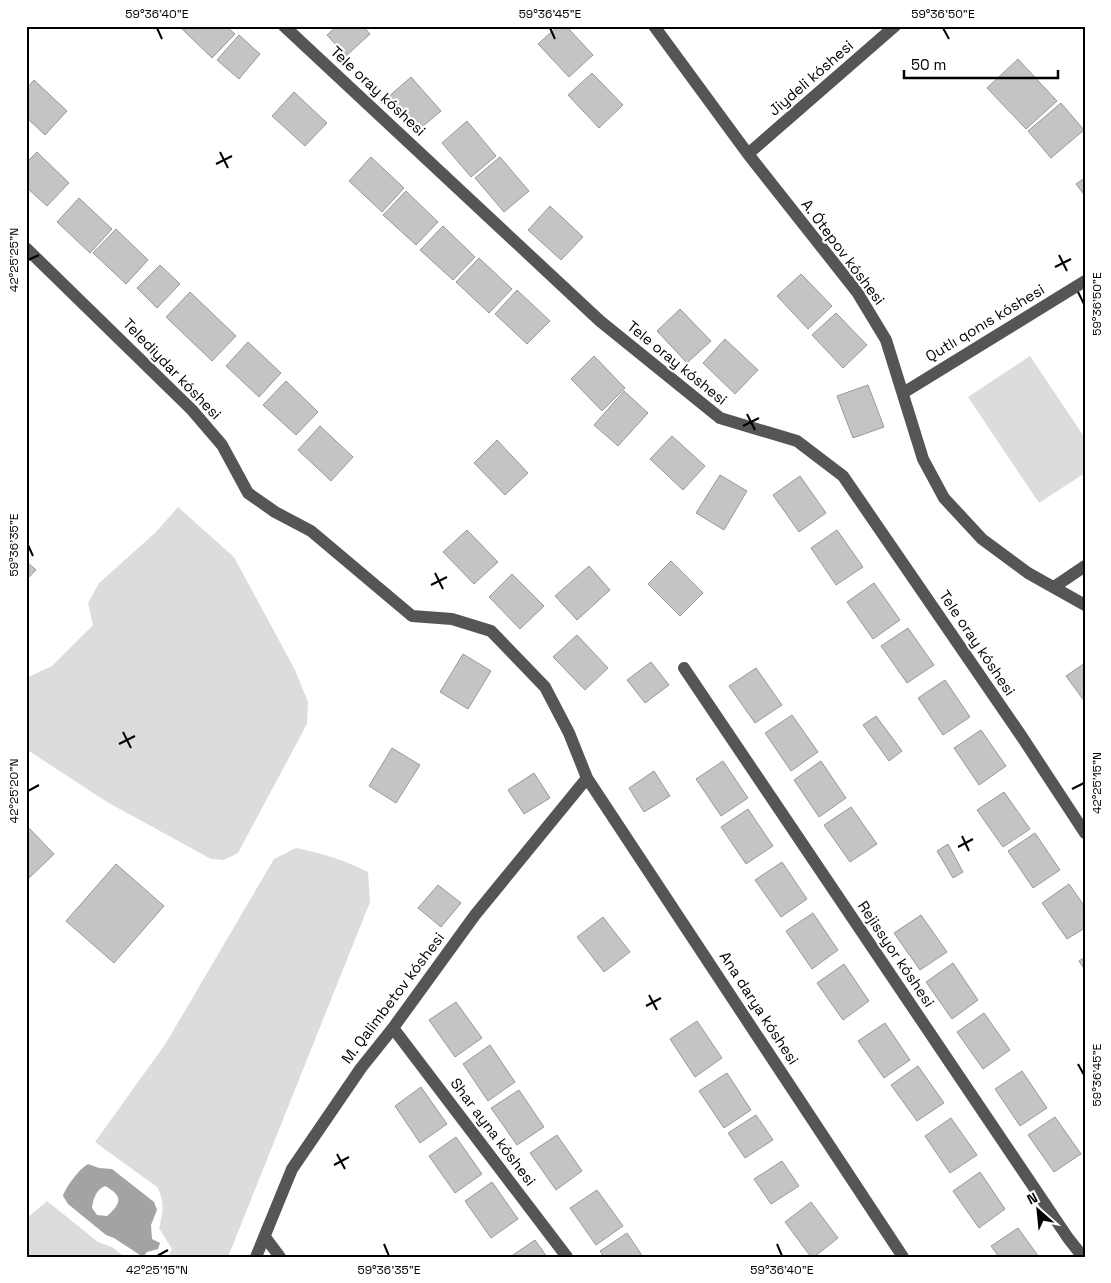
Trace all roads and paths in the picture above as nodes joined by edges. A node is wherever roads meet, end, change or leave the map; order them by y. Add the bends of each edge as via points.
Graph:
1 (284, 26) edge
2 (654, 26) edge
3 (895, 26) edge
4 (748, 154) junction
5 (26, 248) edge
6 (1085, 281) edge
7 (903, 393) junction
8 (1085, 566) edge
9 (1054, 587) junction
10 (1085, 605) edge
11 (684, 668) dead end
12 (587, 778) junction
13 (1085, 833) edge
14 (393, 1028) junction
15 (265, 1237) junction
16 (256, 1257) edge
17 (280, 1257) edge
18 (567, 1257) edge
19 (903, 1257) edge
20 (1083, 1257) edge

1 - 13 street, Tele oray kóshesi via 600,321 720,418 798,441 843,476
2 - 4 street, A. Ótepov kóshesi
3 - 4 street, Jiydeli kóshesi
4 - 7 street, A. Ótepov kóshesi via 857,292 886,340
5 - 12 street, Telediydar kóshesi via 192,410 222,445 248,493 311,531 412,616 452,619 491,631 545,686
6 - 7 street, Qutlı qonıs kóshesi
7 - 9 street, A. Ótepov kóshesi via 922,459 944,498 982,539 1028,573
8 - 9 street
9 - 10 street, A. Ótepov kóshesi
11 - 20 street, Rejissyor kóshesi
12 - 14 street, M. Qalimbetov kóshesi via 475,915
12 - 19 street, Ana darya kóshesi
14 - 15 street, M. Qalimbetov kóshesi via 361,1068 292,1169
14 - 18 street, Shar ayna kóshesi
15 - 16 street, M. Qalimbetov kóshesi
15 - 17 street

